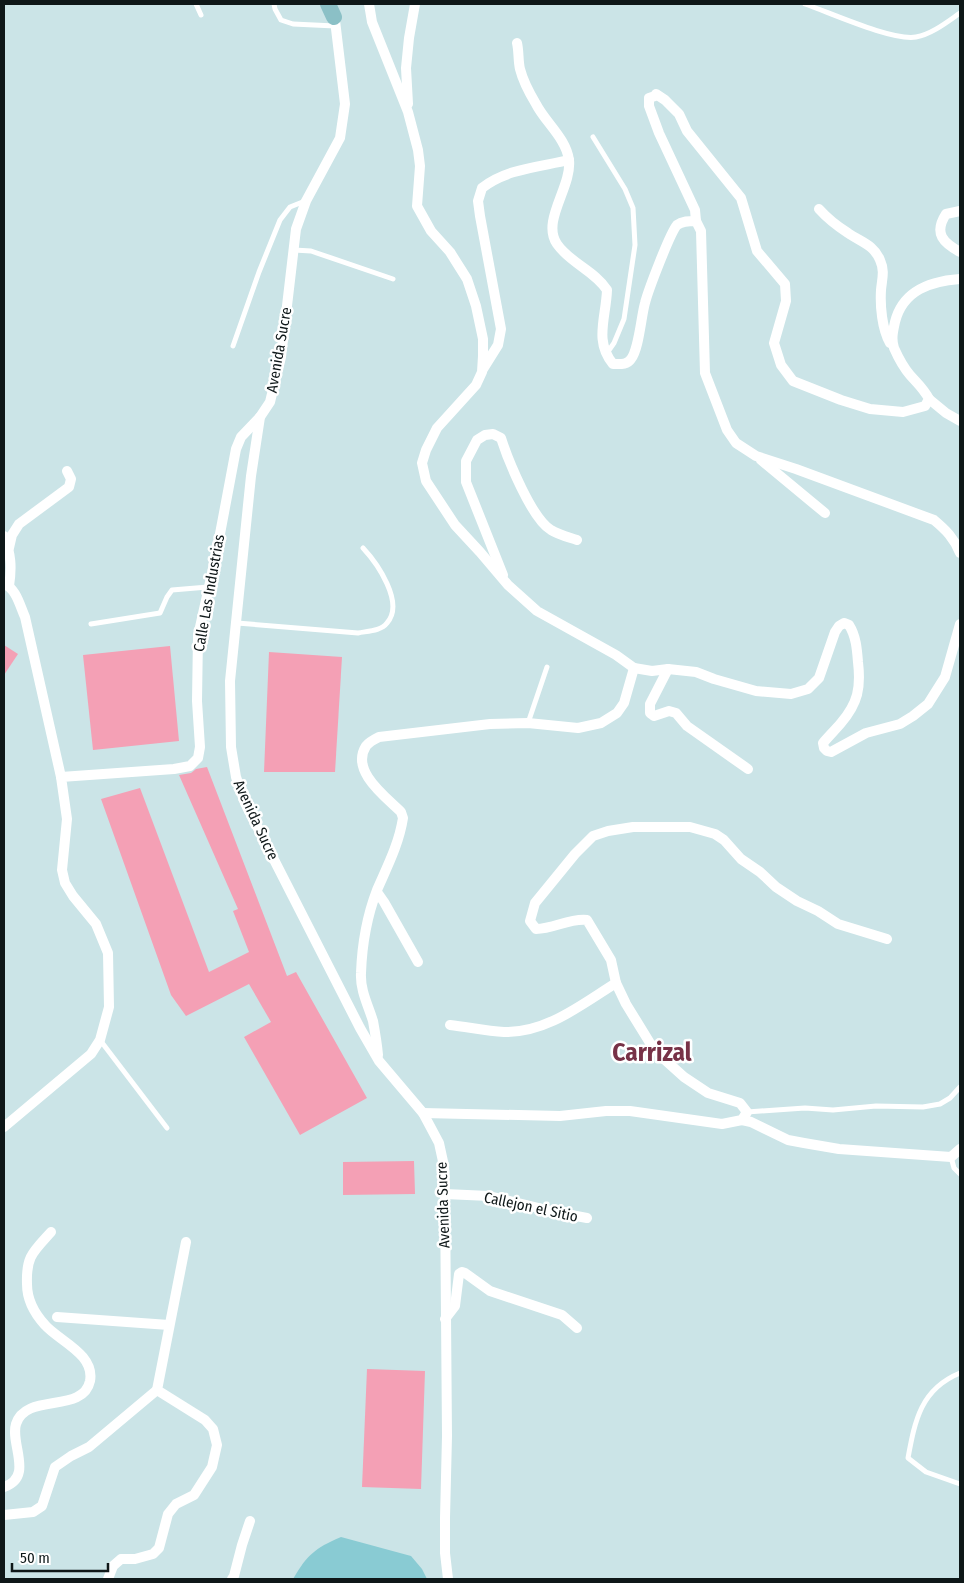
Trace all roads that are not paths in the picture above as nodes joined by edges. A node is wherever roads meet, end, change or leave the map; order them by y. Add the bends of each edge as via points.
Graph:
1 (196, 4) edge
2 (274, 4) edge
3 (369, 4) edge
4 (415, 4) edge
5 (805, 4) edge
6 (333, 13) edge
7 (960, 13) edge
8 (201, 15) dead end
9 (517, 43) dead end
10 (408, 112) junction
11 (593, 137) dead end
12 (569, 160) junction
13 (306, 201) junction
14 (818, 209) dead end
15 (960, 211) edge
16 (696, 221) junction
17 (294, 250) junction
18 (960, 252) edge
19 (393, 279) dead end
20 (960, 280) edge
21 (233, 346) dead end
22 (894, 348) junction
23 (606, 355) junction
24 (482, 372) junction
25 (929, 399) junction
26 (260, 417) junction
27 (960, 421) edge
28 (756, 456) junction
29 (67, 471) dead end
30 (825, 513) dead end
31 (4, 536) edge
32 (577, 540) dead end
33 (9, 548) junction
34 (362, 548) dead end
35 (960, 552) edge
36 (6, 585) edge
37 (508, 585) junction
38 (208, 587) junction
39 (236, 623) junction
40 (91, 624) dead end
41 (960, 624) edge
42 (547, 667) dead end
43 (634, 668) junction
44 (668, 669) junction
45 (528, 723) junction
46 (748, 769) dead end
47 (61, 777) junction
48 (377, 892) junction
49 (888, 939) dead end
50 (418, 962) dead end
51 (616, 983) junction
52 (450, 1025) dead end
53 (100, 1040) junction
54 (379, 1060) junction
55 (960, 1087) edge
56 (423, 1113) junction
57 (745, 1116) junction
58 (4, 1127) edge
59 (167, 1128) dead end
60 (957, 1153) edge
61 (960, 1174) edge
62 (445, 1194) junction
63 (587, 1218) dead end
64 (50, 1232) dead end
65 (186, 1242) dead end
66 (56, 1317) dead end
67 (445, 1320) junction
68 (169, 1325) junction
69 (577, 1328) dead end
70 (960, 1373) edge
71 (157, 1390) junction
72 (960, 1484) edge
73 (4, 1488) edge
74 (4, 1515) edge
75 (250, 1521) dead end
76 (108, 1579) edge
77 (232, 1579) edge
78 (448, 1579) edge

1 - 8 lane
2 - 6 lane via 281,20 294,24
3 - 10 street via 372,22
4 - 10 street via 406,68
5 - 7 lane via 900,37 917,37
6 - 13 street, Avenida Sucre via 345,104 340,138
9 - 12 street via 520,69 528,88 545,120 556,131
10 - 24 street via 420,166 416,206 467,278 482,339
11 - 23 lane via 633,208 635,244 624,318
12 - 23 street via 566,186 555,212 552,231 556,244 603,283 607,290 602,331
12 - 24 street via 504,174 482,188 478,201 480,216 501,329 498,344
13 - 17 street, Avenida Sucre via 296,229
13 - 21 lane via 290,207 280,220
14 - 22 street via 834,224 874,249 884,275 881,290 883,324
15 - 18 street via 946,214 941,222 945,243
16 - 23 street via 677,226 667,246 645,302 630,361 613,364
16 - 25 street via 695,210 649,106 649,98 656,94 679,114 687,131 742,198 757,251 785,284 786,300 774,343 781,365 793,381 870,409 903,412 925,406
16 - 28 street via 701,231 705,373 728,430 736,443
17 - 19 lane via 310,251
17 - 26 street, Avenida Sucre via 281,357 270,402
20 - 22 street via 928,284 910,296 898,311 892,335
22 - 25 street via 908,373
24 - 37 street via 467,397 437,428 422,463 426,481 451,518
25 - 27 street
26 - 38 street, Calle Las Industrias via 241,438 236,449
26 - 39 street, Avenida Sucre
28 - 30 street
28 - 35 street via 934,520 947,530
29 - 33 street via 69,487 19,524
31 - 33 street
32 - 37 street via 550,530 541,520 519,484 501,438 493,434 484,435 477,440 466,461 466,482
33 - 36 street via 12,569
34 - 39 lane via 374,561 390,590 393,608 388,623 378,630 358,633
36 - 47 street via 15,595 25,617
37 - 43 street via 537,611
38 - 40 lane via 172,590 160,612
38 - 47 street, Calle Las Industrias via 198,636 198,758 190,766 174,769
39 - 54 street, Avenida Sucre via 230,681 231,747 236,778 323,957
41 - 44 street via 945,677 928,704 900,724 866,733 831,752 824,748 823,743 853,706 860,683 858,652 849,625 844,623 835,632 819,678 808,689 790,694 756,691 696,672
42 - 45 lane
43 - 44 street
43 - 45 street via 624,703 601,723 578,728
44 - 46 street via 650,704 650,714 676,713 687,726
45 - 48 street via 490,724 379,737 367,744 363,754 366,775 402,812 403,818 392,858
47 - 53 street via 67,819 62,870 65,883 96,924 108,954 109,1007
48 - 50 street
48 - 54 street via 366,926 361,975
49 - 51 street via 838,924 797,901 741,859 715,834 690,827 633,827 608,831 593,836 575,854 535,903 530,921 536,929 546,929 560,923 587,920 611,960
51 - 52 street via 557,1020 541,1026 505,1032
51 - 57 street via 650,1043 664,1059 684,1078 708,1093 740,1103
53 - 58 street via 91,1054
53 - 59 lane
54 - 56 street, Avenida Sucre
55 - 57 lane via 940,1104 923,1107 805,1108
56 - 57 street via 560,1116 630,1111 722,1124
56 - 62 street, Avenida Sucre via 438,1143 444,1166
57 - 60 street via 788,1140 804,1143 840,1149
60 - 61 lane via 954,1168
62 - 63 street, Callejon el Sitio via 489,1196
62 - 67 street, Avenida Sucre
64 - 73 street via 34,1250 26,1267 27,1298 44,1324 87,1361 90,1382 77,1397 24,1412 16,1424 18,1476
65 - 68 street
66 - 68 street
67 - 69 street via 455,1306 459,1274 462,1272 490,1291 562,1315
67 - 78 street, Avenida Sucre via 445,1544
68 - 71 street
70 - 72 lane via 942,1382 920,1408 908,1458 926,1472
71 - 74 street via 89,1447 55,1467 42,1506 33,1512
71 - 76 street via 206,1420 214,1429 217,1445 212,1466 194,1495 176,1504 168,1514 159,1548 153,1554 121,1560 113,1566
75 - 77 street

